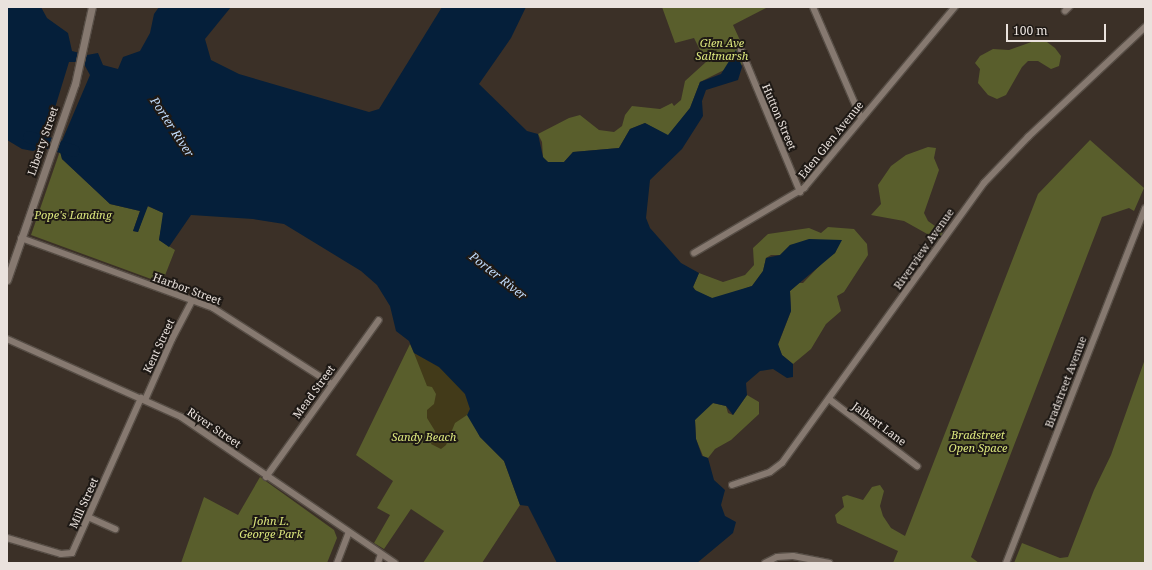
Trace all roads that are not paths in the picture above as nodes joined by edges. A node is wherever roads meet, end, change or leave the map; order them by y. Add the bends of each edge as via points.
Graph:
1 (92, 7) edge
2 (813, 7) edge
3 (955, 7) edge
4 (1145, 27) edge
5 (741, 50) dead end
6 (861, 118) junction
7 (800, 192) junction
8 (1145, 208) edge
9 (21, 238) junction
10 (694, 253) dead end
11 (7, 280) edge
12 (192, 301) junction
13 (380, 320) dead end
14 (7, 339) edge
15 (332, 384) junction
16 (143, 399) junction
17 (829, 399) junction
18 (917, 466) dead end
19 (266, 477) junction
20 (732, 486) dead end
21 (88, 517) junction
22 (115, 529) dead end
23 (349, 532) junction
24 (7, 538) edge
25 (381, 554) junction
26 (337, 563) edge
27 (378, 563) edge
28 (395, 563) edge
29 (765, 563) edge
30 (829, 563) edge
31 (1006, 563) edge

1 - 9 street, Liberty Street via 79,69
2 - 6 street
3 - 6 street, Eden Glen Avenue
4 - 17 street, Riverview Avenue via 1028,137 984,183
5 - 7 street, Hutton Street
6 - 7 street, Eden Glen Avenue via 821,170
7 - 10 street, Eden Glen Avenue
8 - 31 street, Bradstreet Avenue
9 - 11 street, Liberty Street
9 - 12 street, Harbor Street
12 - 15 street, Harbor Street via 227,315
12 - 16 street, Kent Street
13 - 15 street, Mead Street
14 - 16 street, River Street
15 - 19 street, Mead Street
16 - 19 street, River Street via 191,423
16 - 21 street, Mill Street
17 - 18 street, Jalbert Lane
17 - 20 street, Riverview Avenue via 782,463 770,472
19 - 23 street, River Street
21 - 22 street
21 - 24 street, Mill Street via 73,551 69,554
23 - 25 street, River Street
23 - 26 street
25 - 27 street
25 - 28 street, River Street
29 - 30 street via 777,557 793,556

